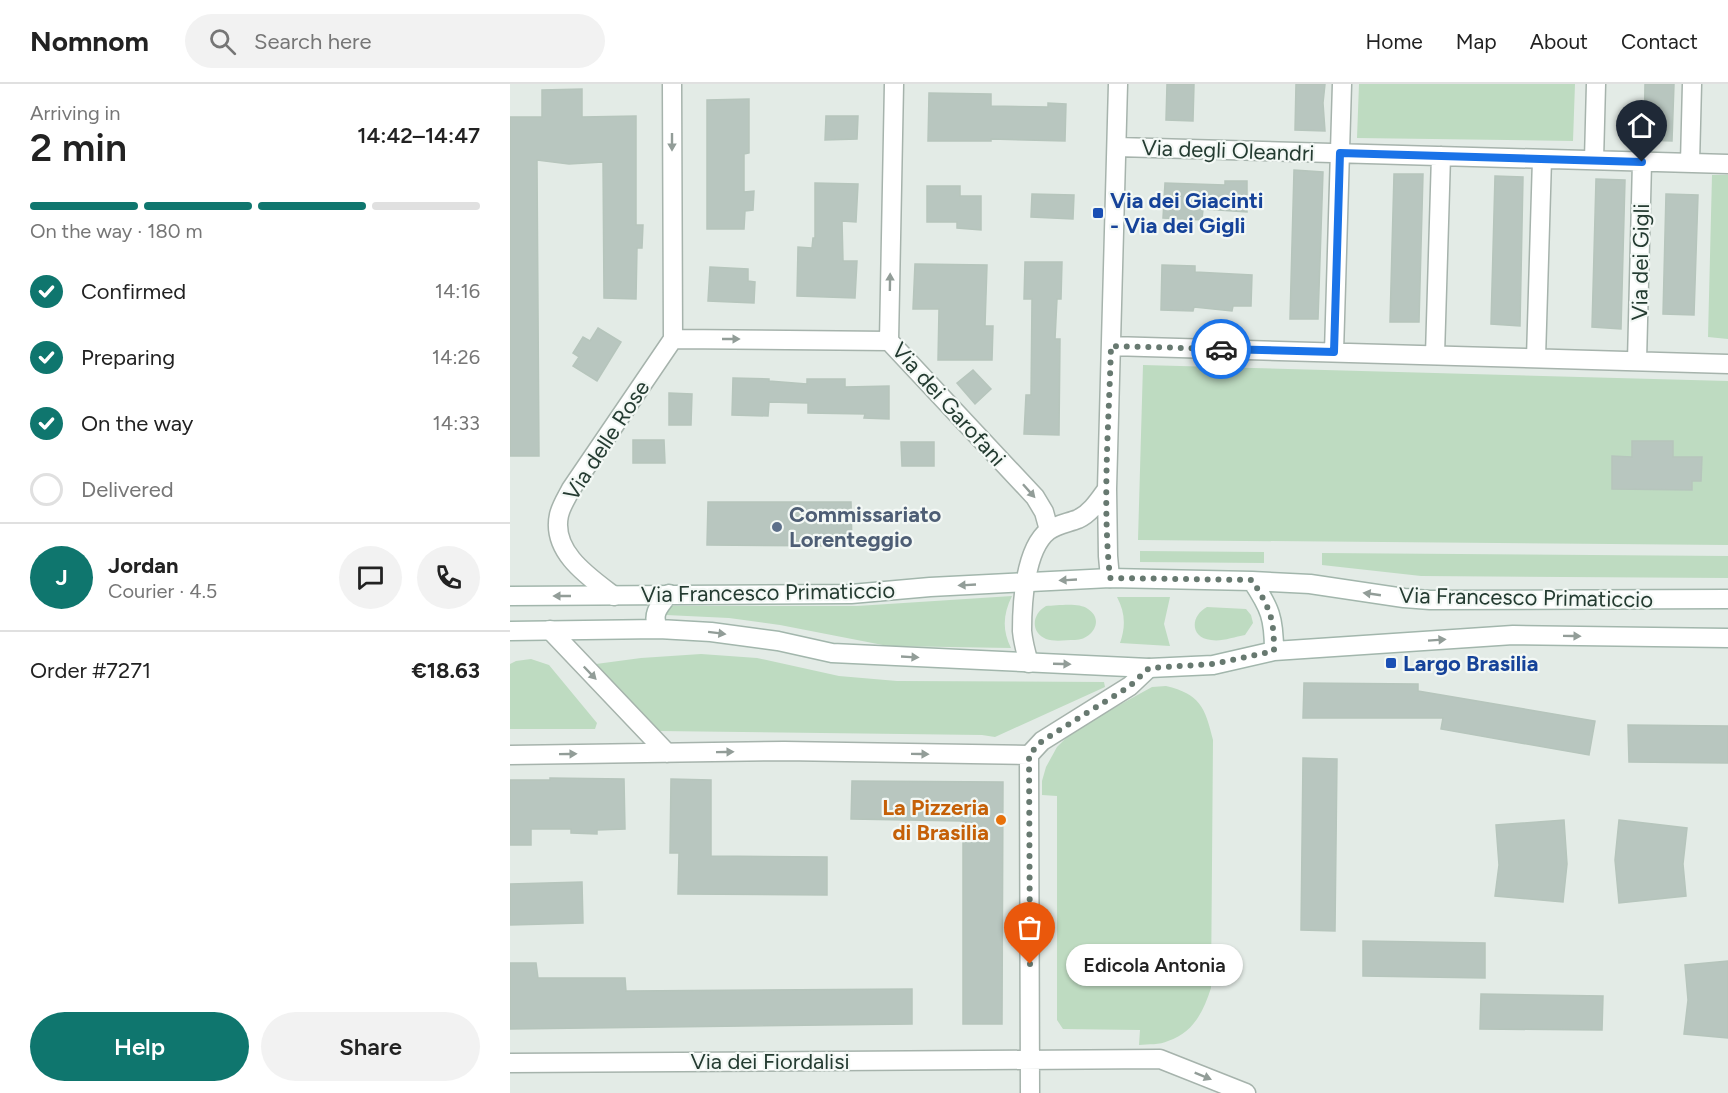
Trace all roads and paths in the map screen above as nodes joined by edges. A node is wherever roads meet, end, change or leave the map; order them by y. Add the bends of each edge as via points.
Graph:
1 (672, 84) edge
2 (894, 84) edge
3 (1119, 84) edge
4 (1342, 84) edge
5 (1596, 84) edge
6 (1692, 84) edge
7 (1117, 147) junction
8 (1340, 153) junction
9 (1441, 156) junction
10 (1542, 159) junction
11 (1594, 160) junction
12 (1642, 162) junction
13 (1690, 163) junction
14 (1728, 164) edge
15 (673, 339) junction
16 (889, 340) junction
17 (1111, 346) junction
18 (1334, 352) junction
19 (1435, 355) junction
20 (1536, 358) junction
21 (1637, 361) junction
22 (1728, 364) edge
23 (1107, 489) junction
24 (1049, 530) junction
25 (1110, 578) junction
26 (1252, 580) junction
27 (1026, 582) junction
28 (669, 594) junction
29 (510, 596) edge
30 (614, 596) junction
31 (1728, 599) edge
32 (659, 629) junction
33 (550, 630) junction
34 (510, 631) edge
35 (1728, 638) edge
36 (1274, 651) junction
37 (1029, 663) junction
38 (1149, 668) junction
39 (667, 753) junction
40 (510, 755) edge
41 (1029, 755) junction
42 (1029, 1060) junction
43 (510, 1063) edge
44 (1030, 1093) edge
45 (1246, 1093) edge

1 -> 15 street
16 -> 2 street, Via dei Garofani
3 - 7 street
4 - 8 street, Via degli Oleandri
5 - 11 street
6 - 13 street
7 - 8 street, Via degli Oleandri
7 - 17 street
8 - 9 street, Via degli Oleandri
8 - 18 street
9 - 10 street, Via degli Oleandri
9 - 19 street
10 - 11 street, Via degli Oleandri
10 - 20 street
11 - 12 street, Via degli Oleandri
12 - 13 street, Via degli Oleandri
12 - 21 street, Via dei Gigli
13 - 14 street, Via degli Oleandri
15 -> 16 street
15 - 30 street, Via delle Rose via 571,489 559,513 564,549 589,578
16 -> 24 street, Via dei Garofani via 1035,497
17 - 18 street
17 - 23 street
18 - 19 street
19 - 20 street
20 - 21 street
21 - 22 street
23 - 24 street via 1085,516
23 - 25 street
24 - 27 street via 1032,553
25 - 26 street
25 -> 27 street
31 -> 26 street, Via Francesco Primaticcio via 1431,600
26 - 36 street via 1268,606
27 -> 28 street, Via Francesco Primaticcio via 851,594
27 - 37 street via 1022,633
28 - 30 street, Via Francesco Primaticcio
28 - 32 street via 655,615
30 -> 29 street, Via Francesco Primaticcio
32 - 33 street, Via Francesco Primaticcio
32 -> 37 street, Via Francesco Primaticcio via 778,641 832,653
33 - 34 street, Via Francesco Primaticcio
33 -> 39 street
36 -> 35 street, Via Francesco Primaticcio via 1513,635
36 - 38 street via 1213,664
37 -> 38 street
38 - 41 street via 1130,686 1042,741
40 -> 39 street
39 -> 41 street
41 - 42 street
42 - 43 street, Via dei Fiordalisi
42 - 44 street
42 -> 45 street via 1160,1059

